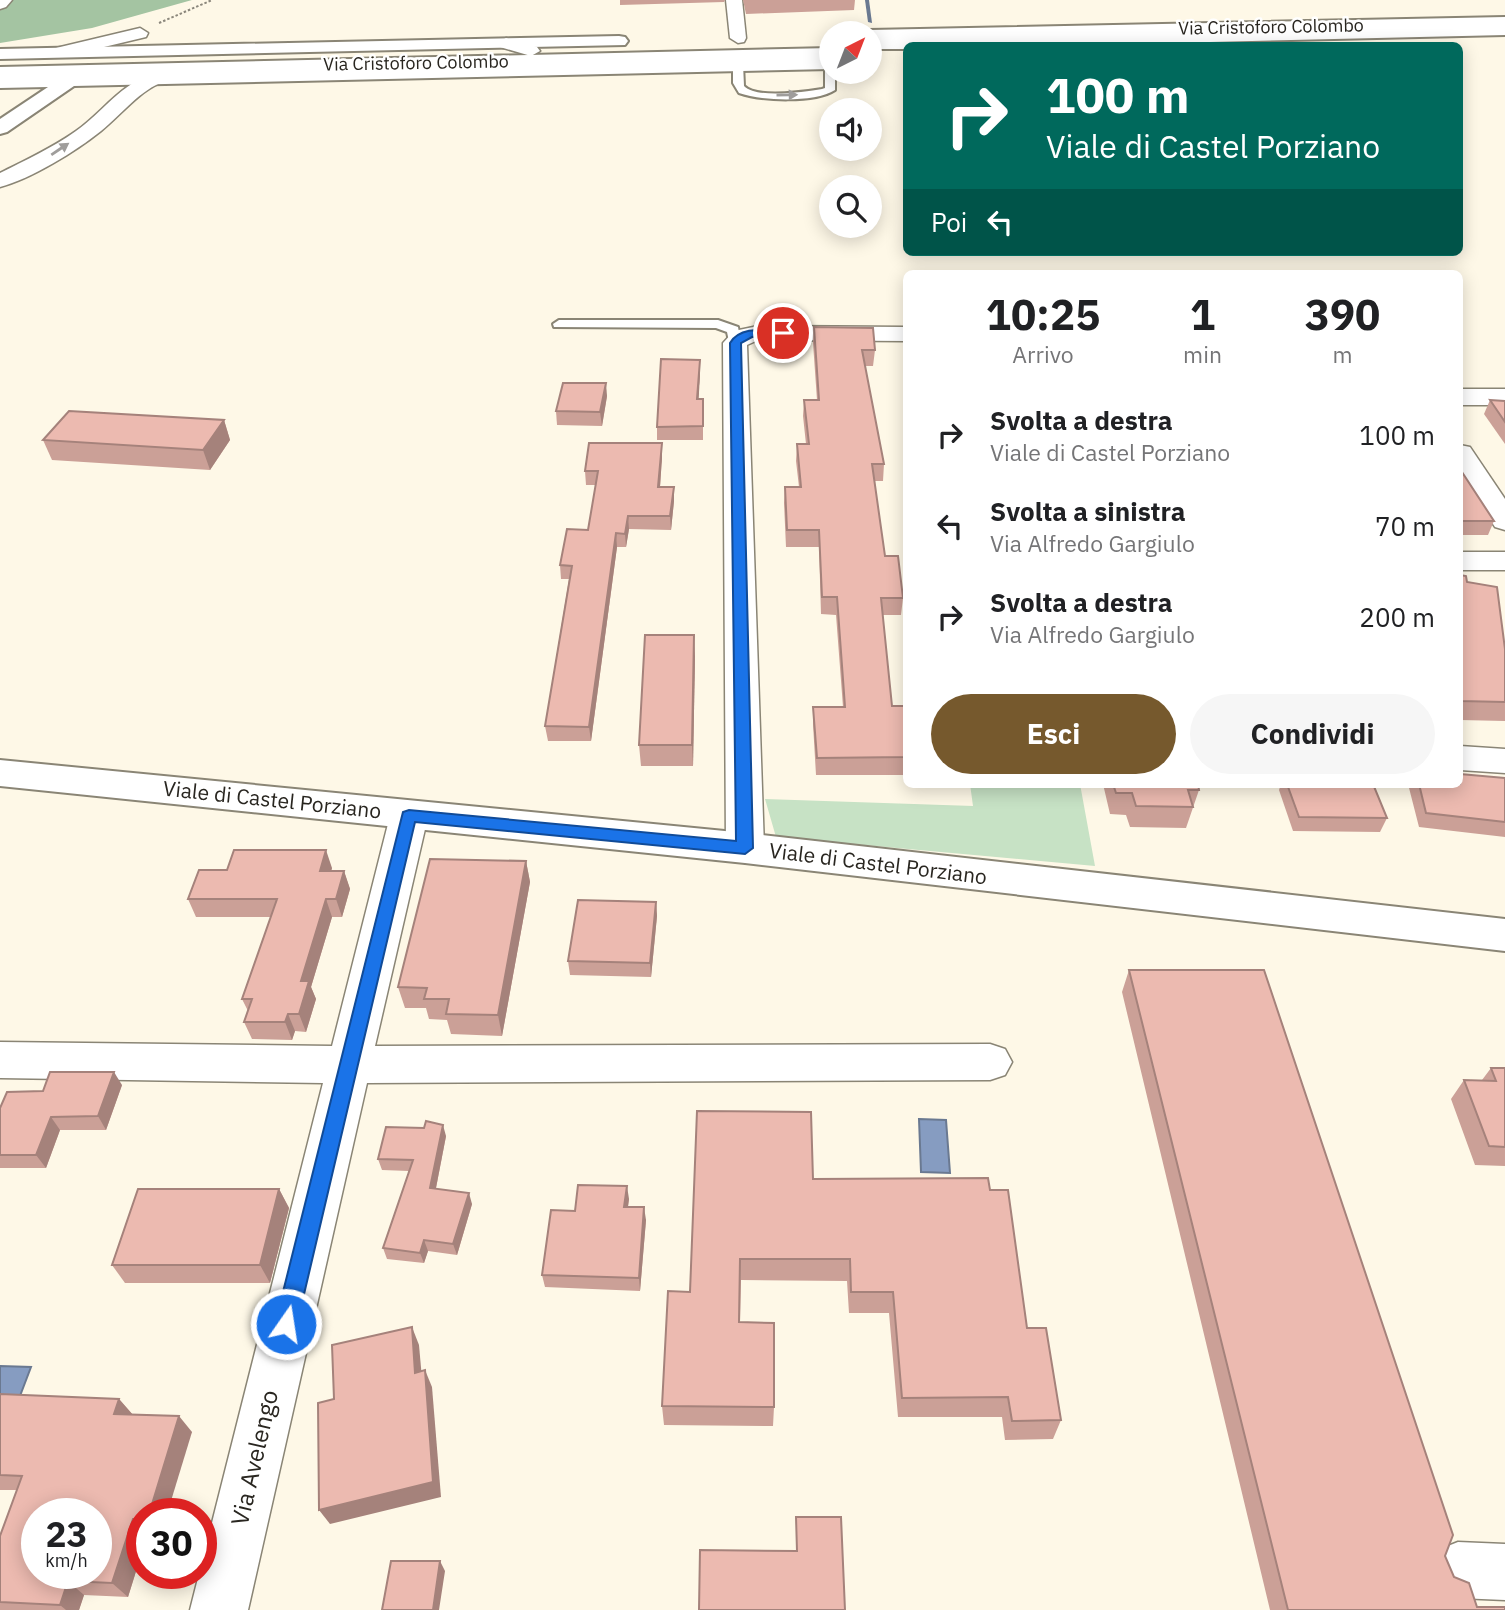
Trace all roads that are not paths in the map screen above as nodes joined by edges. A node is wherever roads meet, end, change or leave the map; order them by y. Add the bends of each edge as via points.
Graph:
1 (4, 0) edge
2 (734, 0) edge
3 (0, 4) edge
4 (1505, 22) edge
5 (1505, 30) edge
6 (140, 33) dead end
7 (882, 35) edge
8 (738, 38) junction
9 (1505, 38) edge
10 (1212, 42) edge
11 (1330, 42) edge
12 (506, 43) junction
13 (1505, 48) edge
14 (1463, 49) edge
15 (819, 50) edge
16 (131, 51) junction
17 (531, 51) junction
18 (903, 51) edge
19 (62, 52) junction
20 (819, 52) edge
21 (819, 52) edge
22 (0, 54) edge
23 (819, 54) edge
24 (882, 54) edge
25 (903, 55) edge
26 (882, 56) edge
27 (882, 58) edge
28 (101, 61) junction
29 (903, 61) edge
30 (0, 63) edge
31 (737, 64) junction
32 (0, 73) edge
33 (76, 76) junction
34 (153, 79) junction
35 (0, 82) edge
36 (830, 84) edge
37 (0, 128) edge
38 (0, 181) edge
39 (559, 324) dead end
40 (903, 334) edge
41 (735, 343) junction
42 (1463, 397) edge
43 (1505, 397) edge
44 (1463, 458) edge
45 (1505, 521) edge
46 (1463, 561) edge
47 (1505, 561) edge
48 (1463, 758) edge
49 (1505, 761) edge
50 (0, 773) edge
51 (409, 816) junction
52 (745, 848) junction
53 (1505, 935) edge
54 (0, 1060) edge
55 (990, 1062) dead end
56 (348, 1065) junction
57 (219, 1610) edge

1 - 3 street
2 - 8 street
4 - 7 street, Via Cristoforo Colombo
5 - 10 street, Via Cristoforo Colombo
6 - 19 street
8 - 12 street, Via Cristoforo Colombo
8 - 15 street, Via Cristoforo Colombo
9 - 11 street, Via Cristoforo Colombo
12 - 16 street, Via Cristoforo Colombo
12 - 17 street
13 - 14 street
16 - 19 street, Via Cristoforo Colombo
16 - 28 street
17 - 20 street, Via Cristoforo Colombo
17 - 28 street, Via Cristoforo Colombo
18 - 24 street
19 - 22 street, Via Cristoforo Colombo
21 - 33 street, Via Cristoforo Colombo
23 - 31 street, Via Cristoforo Colombo
25 - 26 street, Via Cristoforo Colombo
27 - 29 street
28 - 30 street, Via Cristoforo Colombo
28 - 33 street
31 - 34 street, Via Cristoforo Colombo
31 -> 36 lane via 743,92 809,94 830,90
32 - 33 street, Via Cristoforo Colombo
33 - 34 street, Via Cristoforo Colombo
33 - 35 street, Via Cristoforo Colombo
33 - 37 street
38 -> 34 street via 72,142
39 - 41 lane via 718,324 733,330
40 - 41 street via 758,333
41 - 52 street
42 - 43 street
44 - 45 street
46 - 47 street
48 - 49 street
50 - 51 street, Viale di Castel Porziano
51 - 52 street, Viale di Castel Porziano
51 - 56 street, Via Avelengo
52 - 53 street, Viale di Castel Porziano
54 - 56 street
55 - 56 street
56 - 57 street, Via Avelengo

